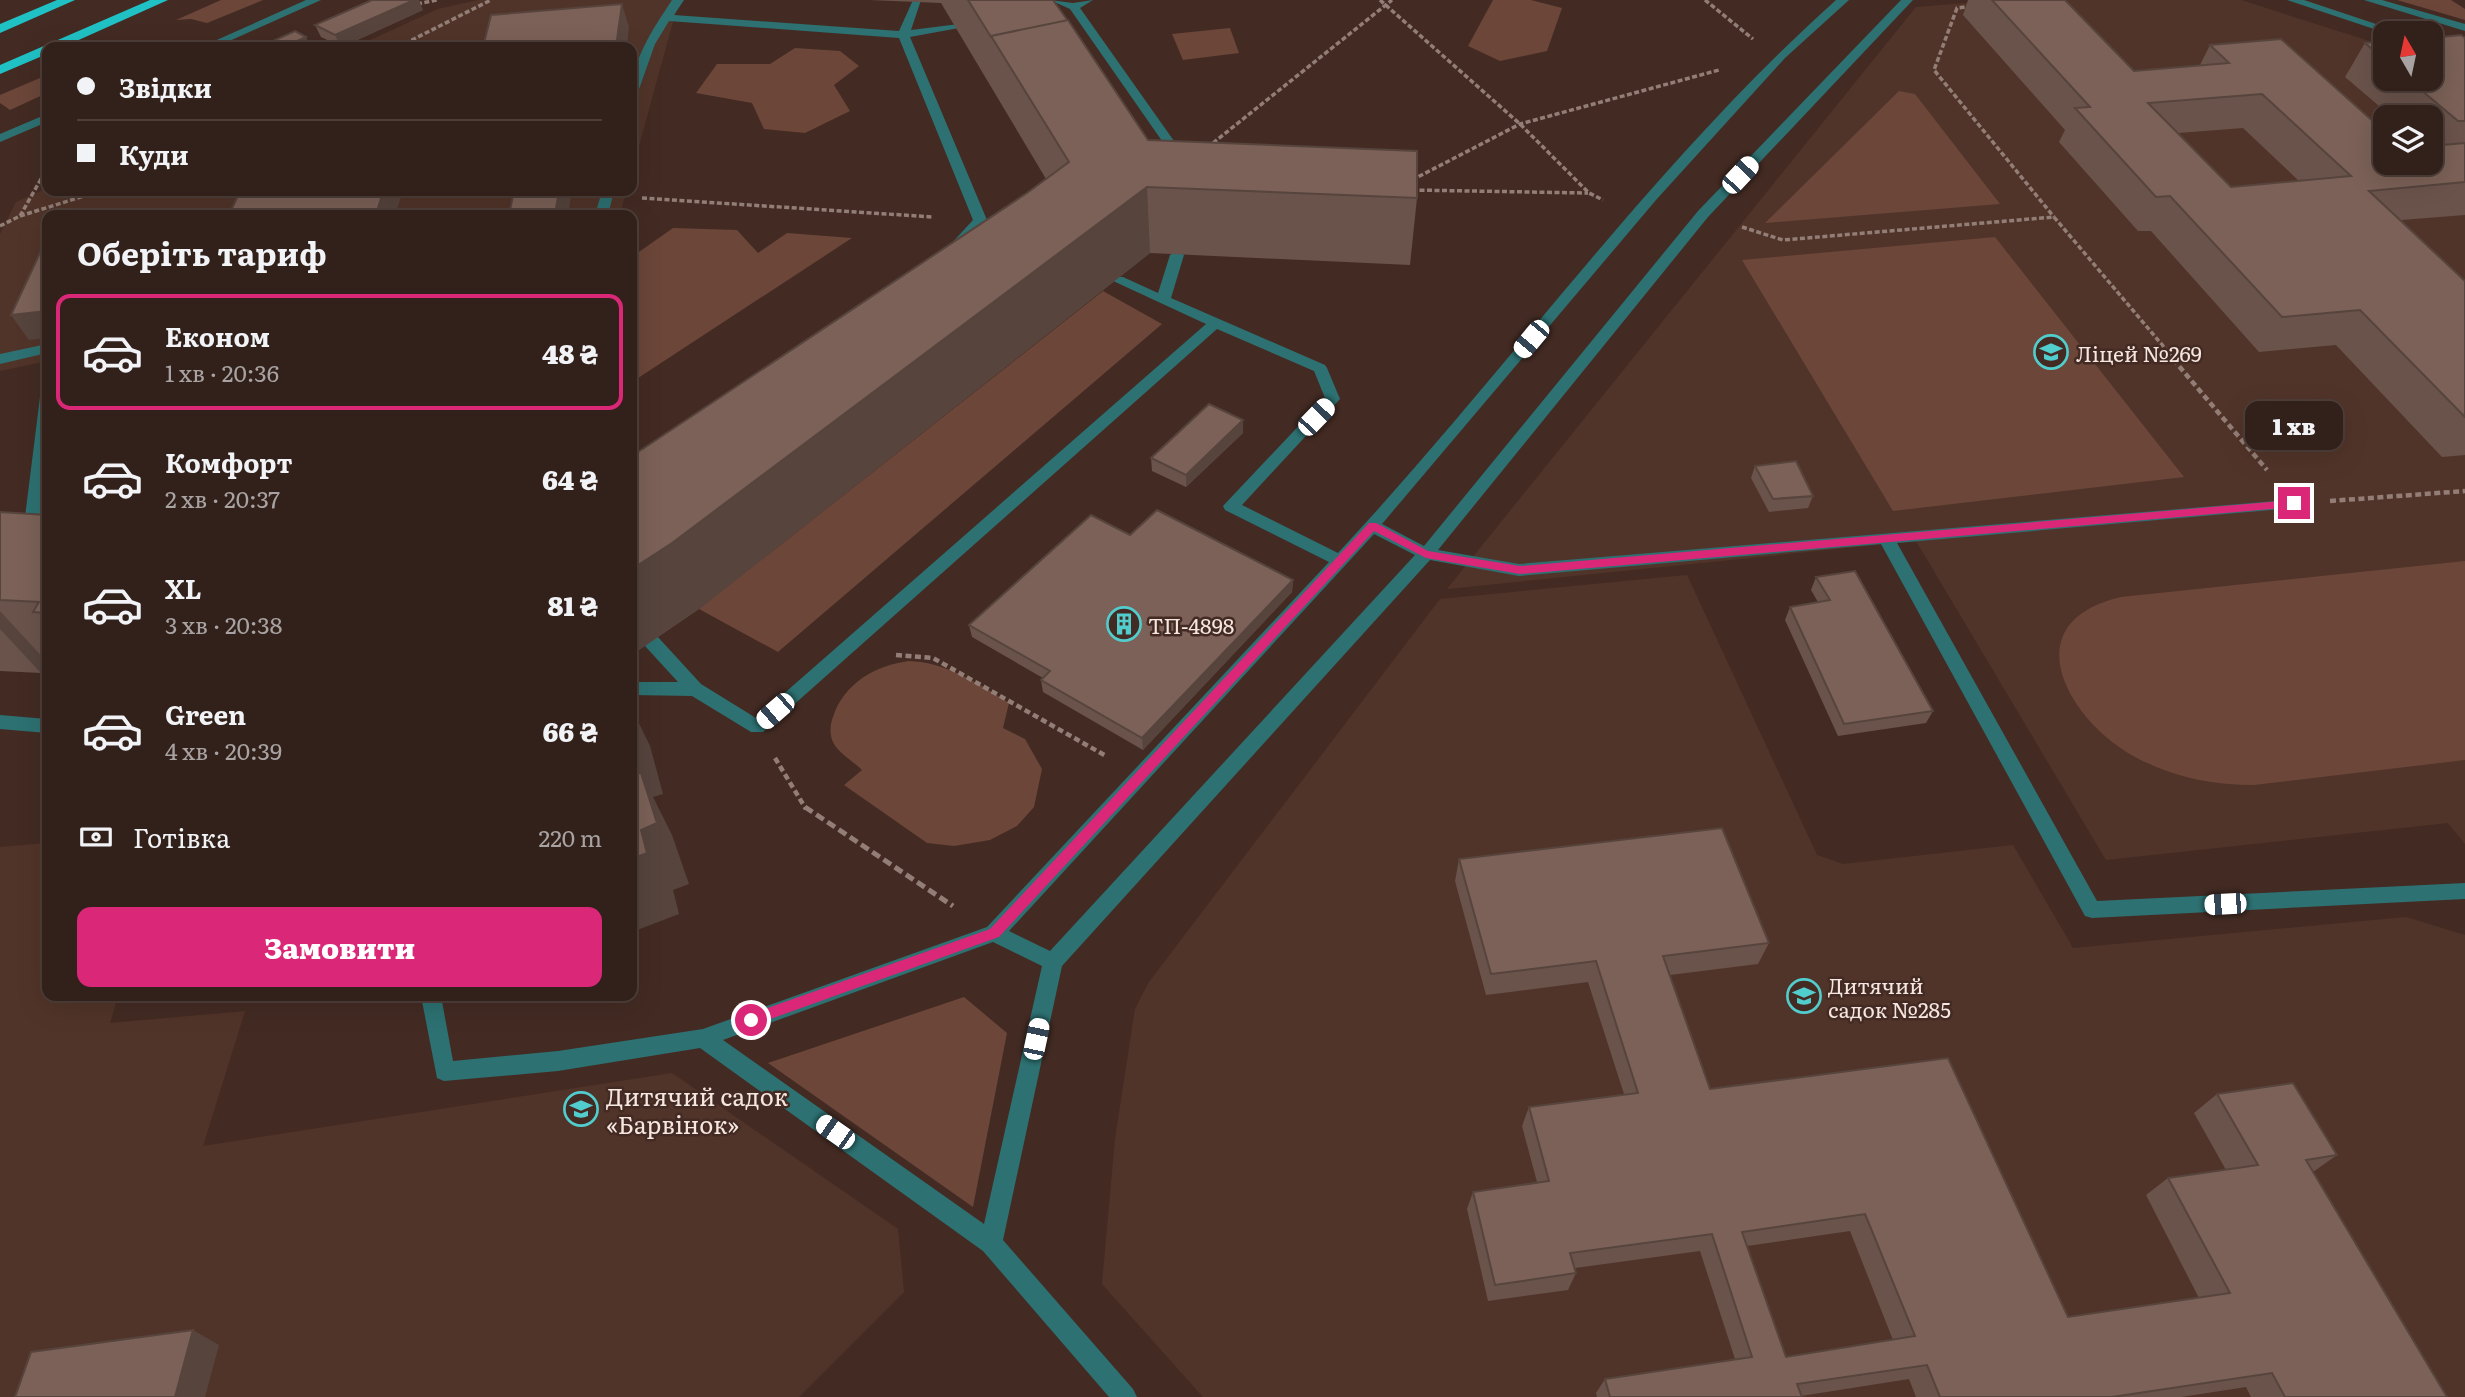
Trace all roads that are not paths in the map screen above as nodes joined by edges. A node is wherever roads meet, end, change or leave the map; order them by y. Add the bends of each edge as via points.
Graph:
1 (68, 0) edge
2 (161, 0) edge
3 (315, 0) edge
4 (678, 0) edge
5 (1087, 0) edge
6 (1843, 0) edge
7 (1907, 0) edge
8 (2293, 0) edge
9 (2370, 0) edge
10 (917, 2) dead end
11 (1053, 6) edge
12 (1074, 8) junction
13 (668, 18) junction
14 (2373, 25) edge
15 (955, 26) dead end
16 (2465, 28) edge
17 (0, 29) edge
18 (903, 35) junction
19 (64, 42) edge
20 (218, 42) edge
21 (42, 51) edge
22 (0, 70) edge
23 (637, 78) edge
24 (42, 119) edge
25 (0, 138) edge
26 (1185, 165) edge
27 (1177, 255) edge
28 (940, 261) edge
29 (1118, 280) edge
30 (1163, 300) junction
31 (1215, 323) junction
32 (42, 350) edge
33 (0, 359) edge
34 (42, 438) edge
35 (2294, 503) road end
36 (32, 520) edge
37 (1372, 526) junction
38 (1886, 540) junction
39 (1426, 554) junction
40 (1340, 561) junction
41 (651, 640) dead end
42 (637, 689) edge
43 (695, 689) junction
44 (0, 722) edge
45 (42, 726) edge
46 (2465, 891) edge
47 (994, 933) junction
48 (1053, 962) junction
49 (432, 1001) edge
50 (702, 1038) junction
51 (990, 1242) junction
52 (1125, 1397) edge

1 - 17 highway
2 - 19 highway
3 - 20 street
4 - 13 street
5 - 12 street
6 - 37 street via 1777,56
7 - 39 street via 1703,214
8 - 14 street
9 - 16 street
10 - 18 street
11 - 12 street
12 - 26 street
13 - 18 street
13 - 23 street via 649,44
15 - 18 street
18 - 28 street via 988,221
21 - 22 highway
24 - 25 street
27 - 30 street
29 - 30 street
30 - 31 street
31 - 40 street via 1320,368 1333,399 1231,506
31 - 43 street via 757,727
32 - 33 street
34 - 36 street
35 - 38 street
37 - 39 street
37 - 40 street
38 - 39 street via 1520,570
38 - 46 street via 2092,911
39 - 48 street
40 - 47 street
41 - 43 street
42 - 43 street
44 - 45 street
47 - 48 street
47 - 50 street
48 - 51 street
49 - 50 street via 444,1071 558,1061
50 - 51 street
51 - 52 street

